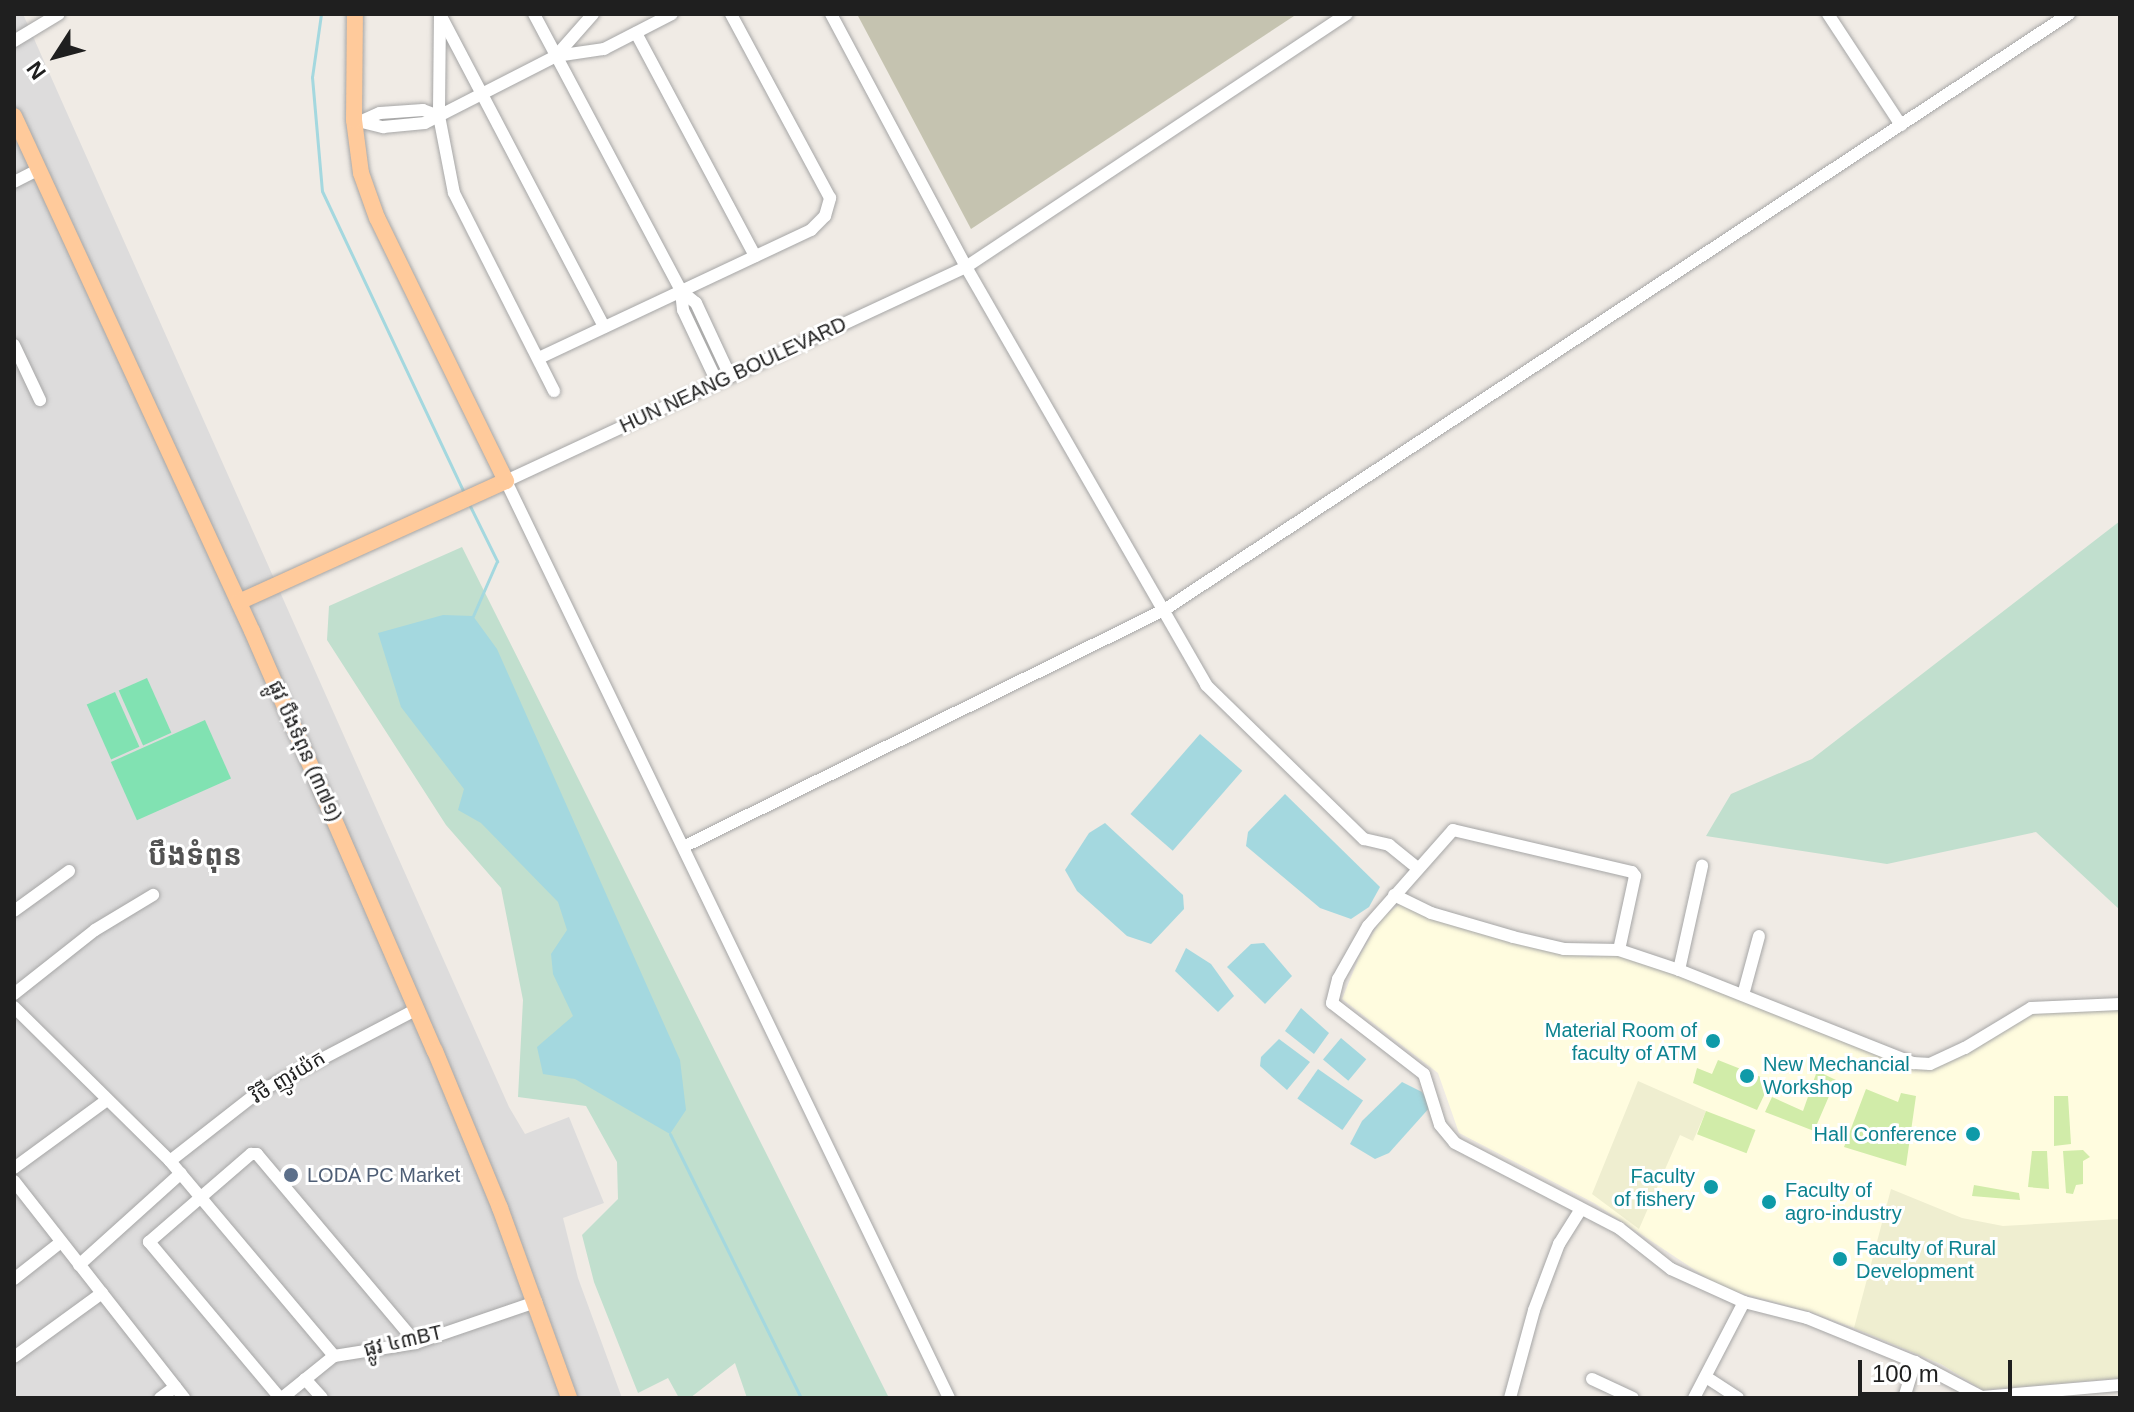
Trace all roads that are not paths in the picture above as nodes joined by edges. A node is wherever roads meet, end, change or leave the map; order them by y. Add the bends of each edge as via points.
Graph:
1 (59, 14) edge
2 (355, 14) edge
3 (440, 14) edge
4 (534, 14) edge
5 (593, 14) edge
6 (672, 14) edge
7 (731, 14) edge
8 (831, 14) edge
9 (1347, 14) edge
10 (1828, 14) edge
11 (2069, 14) edge
12 (636, 33) junction
13 (14, 41) edge
14 (556, 56) junction
15 (482, 94) junction
16 (14, 116) edge
17 (439, 116) junction
18 (359, 120) junction
19 (1901, 125) junction
20 (38, 170) junction
21 (14, 182) edge
22 (755, 256) junction
23 (966, 267) junction
24 (681, 291) junction
25 (604, 327) junction
26 (713, 339) junction
27 (14, 345) edge
28 (700, 345) junction
29 (539, 358) junction
30 (730, 376) junction
31 (717, 382) junction
32 (554, 391) dead end
33 (40, 400) dead end
34 (506, 481) junction
35 (239, 602) junction
36 (1164, 610) junction
37 (685, 846) junction
38 (1702, 866) dead end
39 (1416, 867) junction
40 (69, 871) dead end
41 (153, 895) dead end
42 (1394, 895) junction
43 (14, 911) edge
44 (1759, 936) dead end
45 (1619, 950) junction
46 (1679, 970) junction
47 (14, 994) edge
48 (1743, 995) junction
49 (2120, 1004) edge
50 (14, 1007) edge
51 (417, 1009) junction
52 (107, 1100) junction
53 (170, 1161) junction
54 (14, 1168) edge
55 (181, 1173) junction
56 (14, 1181) edge
57 (202, 1196) junction
58 (1581, 1209) junction
59 (61, 1242) junction
60 (79, 1265) junction
61 (14, 1279) edge
62 (102, 1293) junction
63 (536, 1302) junction
64 (1744, 1302) junction
65 (416, 1343) junction
66 (334, 1356) junction
67 (14, 1357) edge
68 (1915, 1362) junction
69 (1706, 1377) junction
70 (305, 1379) junction
71 (1592, 1379) dead end
72 (2120, 1385) edge
73 (175, 1387) junction
74 (160, 1398) edge
75 (184, 1398) edge
76 (281, 1398) edge
77 (322, 1398) edge
78 (569, 1398) edge
79 (949, 1398) edge
80 (1510, 1398) edge
81 (1633, 1398) edge
82 (1694, 1398) edge
83 (1738, 1398) edge
84 (1904, 1398) edge

1 - 13 street
2 - 18 main road
3 - 15 street
3 - 17 street
4 - 14 street
5 - 14 street
6 - 12 street
7 - 22 street via 830,198 825,216 811,230
8 - 23 street
9 - 23 street, HUN NEANG BOULEVARD
10 - 19 street
11 - 19 street
12 - 14 street via 604,49
12 - 22 street
14 - 15 street
14 - 24 street
15 - 17 street
15 - 25 street
16 - 20 main road, ផ្លូវ បឹងទំពុន (៣៧១)
17 - 18 street via 423,110
17 - 29 street via 454,193
18 - 34 main road via 361,173 377,218
19 - 36 street
20 - 21 street
20 - 35 main road, ផ្លូវ បឹងទំពុន (៣៧១)
22 - 24 street
23 - 30 street, HUN NEANG BOULEVARD
23 - 36 street
24 - 25 street
24 - 26 street via 696,303
24 - 28 street
25 - 29 street
26 - 28 street
26 - 30 street
27 - 33 street
28 - 31 street
29 - 32 street
30 - 31 street, HUN NEANG BOULEVARD
31 - 34 street, HUN NEANG BOULEVARD
34 - 35 main road, HUN NEANG BOULEVARD
34 - 37 street
35 - 51 main road, ផ្លូវ បឹងទំពុន (៣៧១)
36 - 37 street
36 - 39 street via 1206,685 1364,839 1389,845
37 - 79 street
38 - 46 street
39 - 42 street
39 - 45 street via 1445,835 1458,830 1632,872
40 - 43 street
41 - 47 street via 74,945
42 - 45 street via 1431,913 1513,937 1564,949
42 - 58 street via 1345,967 1332,1003 1424,1074 1440,1125 1455,1143
44 - 48 street
45 - 46 street
46 - 48 street
48 - 49 street via 1913,1063 1930,1064 2031,1008
50 - 52 street
51 - 53 street, វិថី ញូវយ៉ក via 257,1093
51 - 63 main road, ផ្លូវ បឹងទំពុន (៣៧១)
52 - 53 street
52 - 54 street
53 - 55 street
55 - 57 street
55 - 60 street
56 - 59 street
57 - 65 street via 257,1154
57 - 66 street
57 - 76 street via 149,1242
58 - 64 street via 1619,1228 1671,1269
58 - 80 street via 1559,1244 1534,1310
59 - 60 street
59 - 61 street
60 - 62 street
62 - 67 street
62 - 73 street
63 - 65 street, ផ្លូវ ៤៣BT
63 - 78 main road, ផ្លូវ បឹងទំពុន (៣៧១)
64 - 68 street via 1807,1318
64 - 69 street
65 - 66 street, ផ្លូវ ៤៣BT
66 - 70 street, ផ្លូវ ៤៣BT
68 - 72 street via 1982,1397
68 - 84 street
69 - 82 street
69 - 83 street
70 - 76 street, ផ្លូវ ៤៣BT
70 - 77 street
71 - 81 street
73 - 74 street
73 - 75 street

